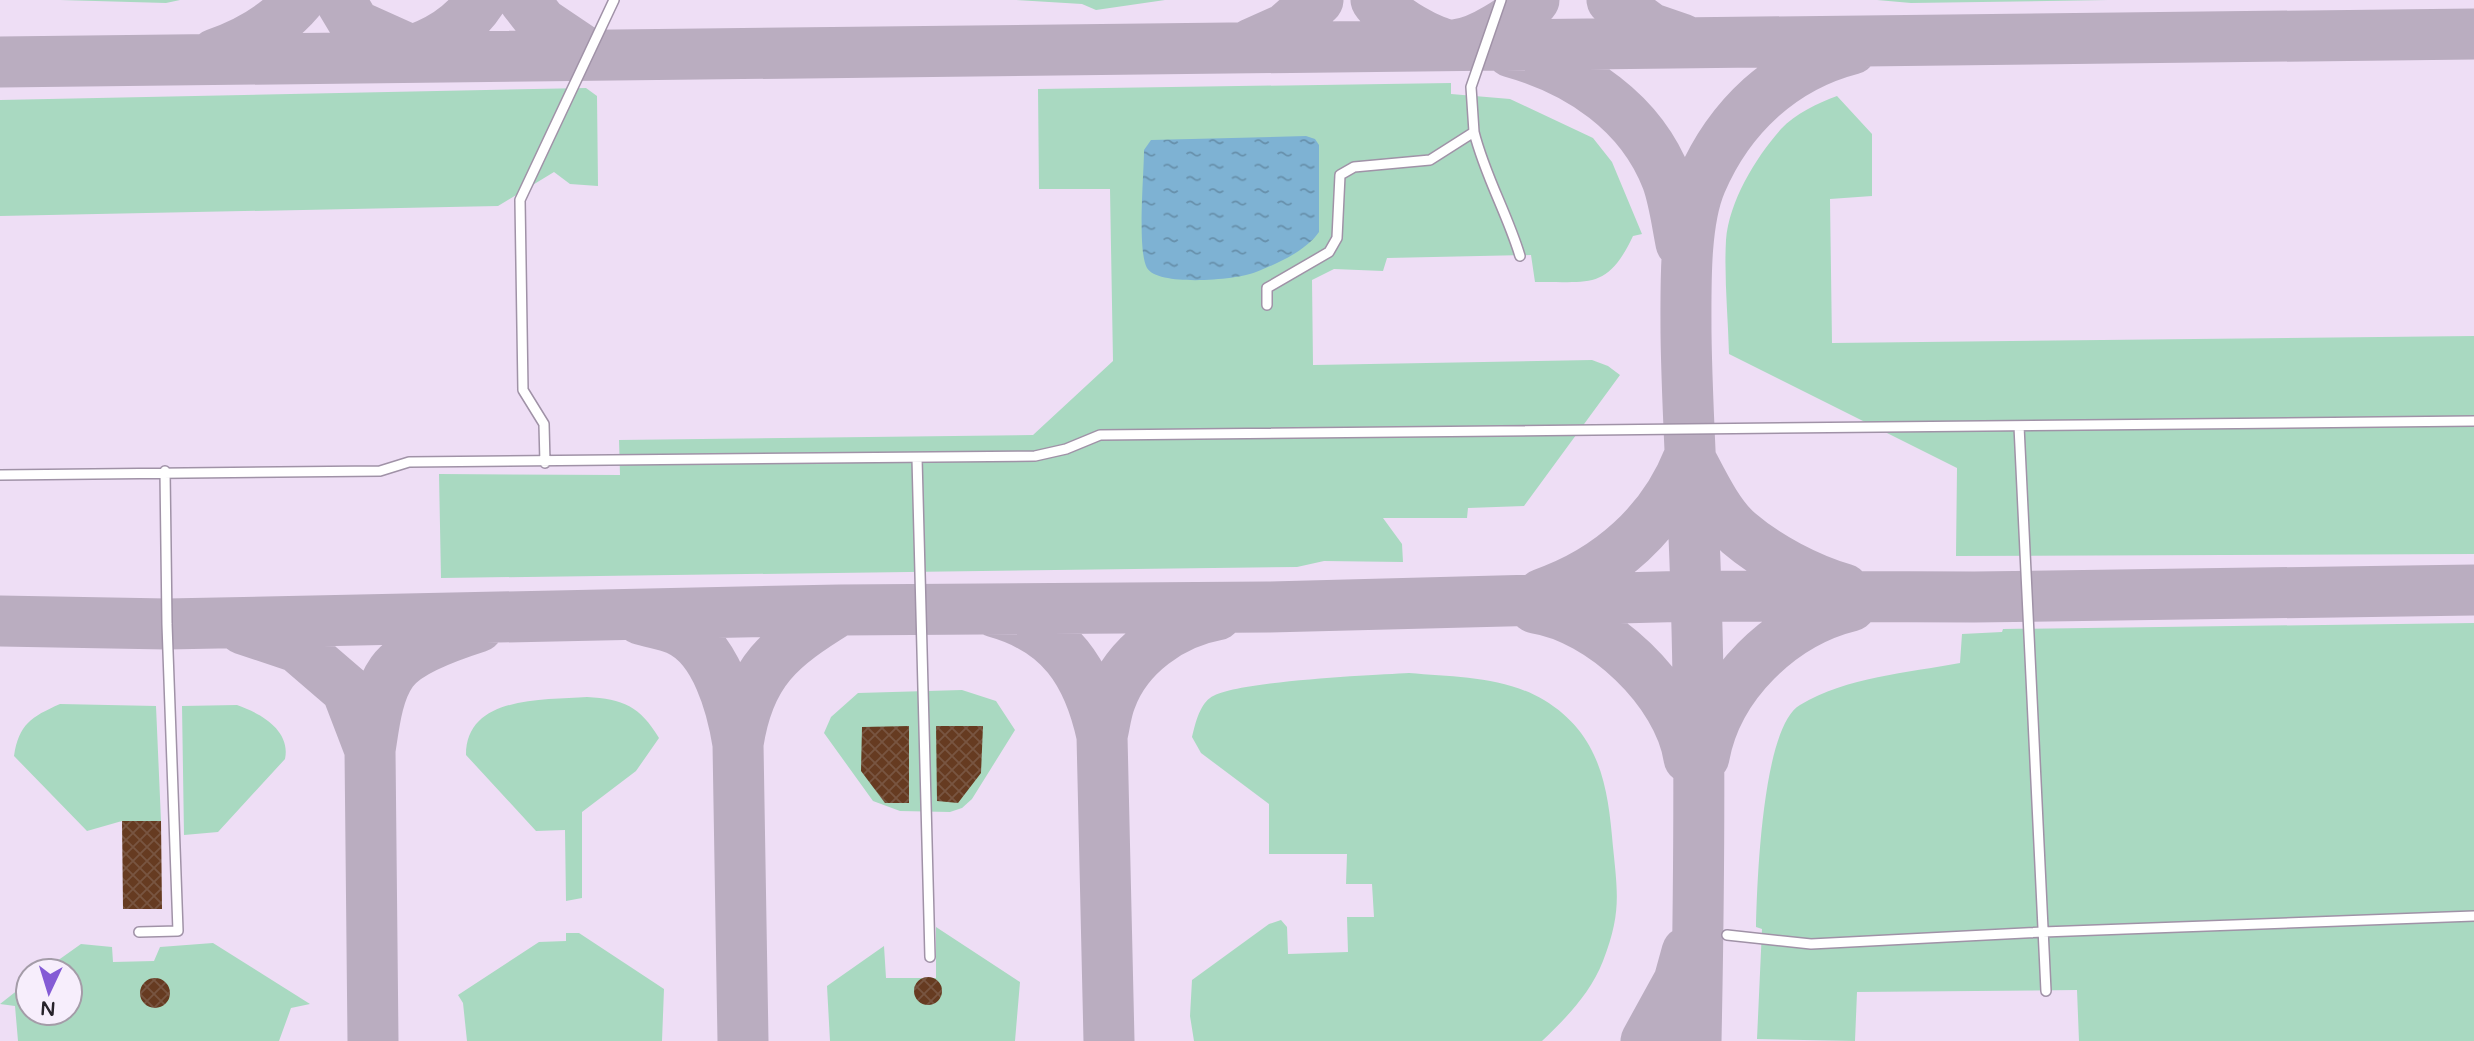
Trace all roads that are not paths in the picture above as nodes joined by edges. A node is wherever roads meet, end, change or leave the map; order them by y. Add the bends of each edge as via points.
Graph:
1 (614, 0) edge
2 (1501, 0) edge
3 (1474, 132) junction
4 (1520, 256) dead end
5 (1267, 306) dead end
6 (2474, 421) edge
7 (2019, 426) junction
8 (917, 458) junction
9 (545, 463) junction
10 (165, 471) junction
11 (0, 475) edge
12 (2474, 916) edge
13 (139, 932) dead end
14 (2043, 932) junction
15 (1727, 935) dead end
16 (930, 957) dead end
17 (2046, 991) dead end

1 - 9 lane via 520,200 523,390 544,424
2 - 3 lane via 1471,88
3 - 4 lane
3 - 5 lane via 1430,160 1376,163 1339,175 1337,238 1329,252 1267,288
6 - 7 lane
7 - 8 lane via 1100,435 1035,456
7 - 14 lane
8 - 9 lane
8 - 16 lane
9 - 10 lane via 409,462 380,471
10 - 11 lane
10 - 13 lane via 178,931
12 - 14 lane
14 - 15 lane via 1811,944
14 - 17 lane

